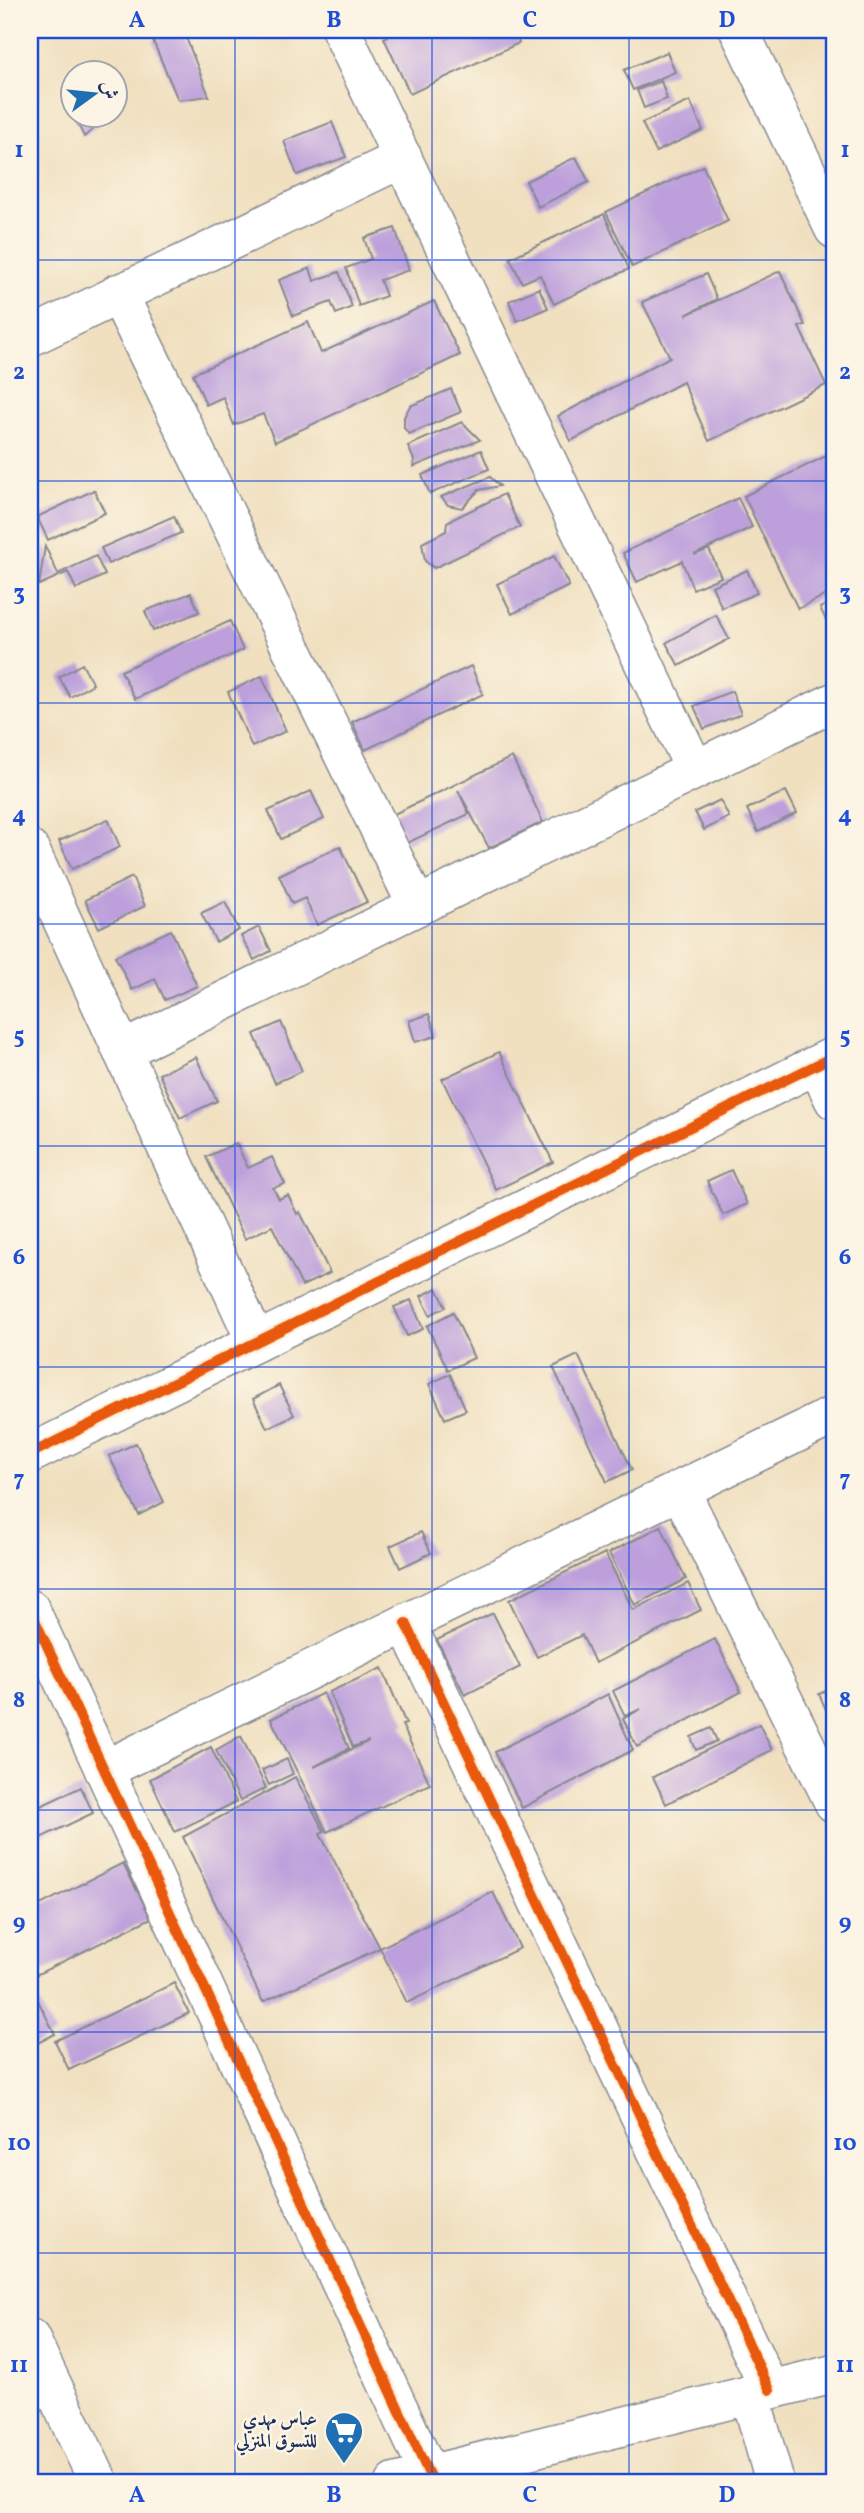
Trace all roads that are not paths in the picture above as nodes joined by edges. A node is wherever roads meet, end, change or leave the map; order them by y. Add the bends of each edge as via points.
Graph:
1 (341, 30) edge
2 (739, 30) edge
3 (402, 158) junction
4 (834, 229) edge
5 (118, 293) junction
6 (30, 337) edge
7 (834, 702) edge
8 (695, 770) junction
9 (30, 850) edge
10 (417, 906) junction
11 (122, 1051) junction
12 (825, 1061) edge
13 (834, 1100) edge
14 (256, 1342) junction
15 (834, 1415) edge
16 (30, 1454) edge
17 (680, 1490) junction
18 (30, 1609) edge
19 (406, 1623) junction
20 (104, 1770) junction
21 (834, 1803) edge
22 (30, 2338) edge
23 (834, 2374) edge
24 (760, 2392) junction
25 (419, 2480) edge
26 (99, 2483) edge
27 (775, 2483) edge

1 - 3 street
2 - 4 street
3 - 5 street
3 - 8 street
5 - 6 street
5 - 10 street
7 - 8 street
8 - 10 street
9 - 11 street
10 - 11 street
11 - 14 street
12 - 13 street
12 - 14 street
14 - 16 street
15 - 17 street
17 - 19 street
17 - 21 street
18 - 20 street
19 - 20 street
19 - 24 street
20 - 25 street
22 - 26 street
23 - 24 street
24 - 25 street
24 - 27 street

